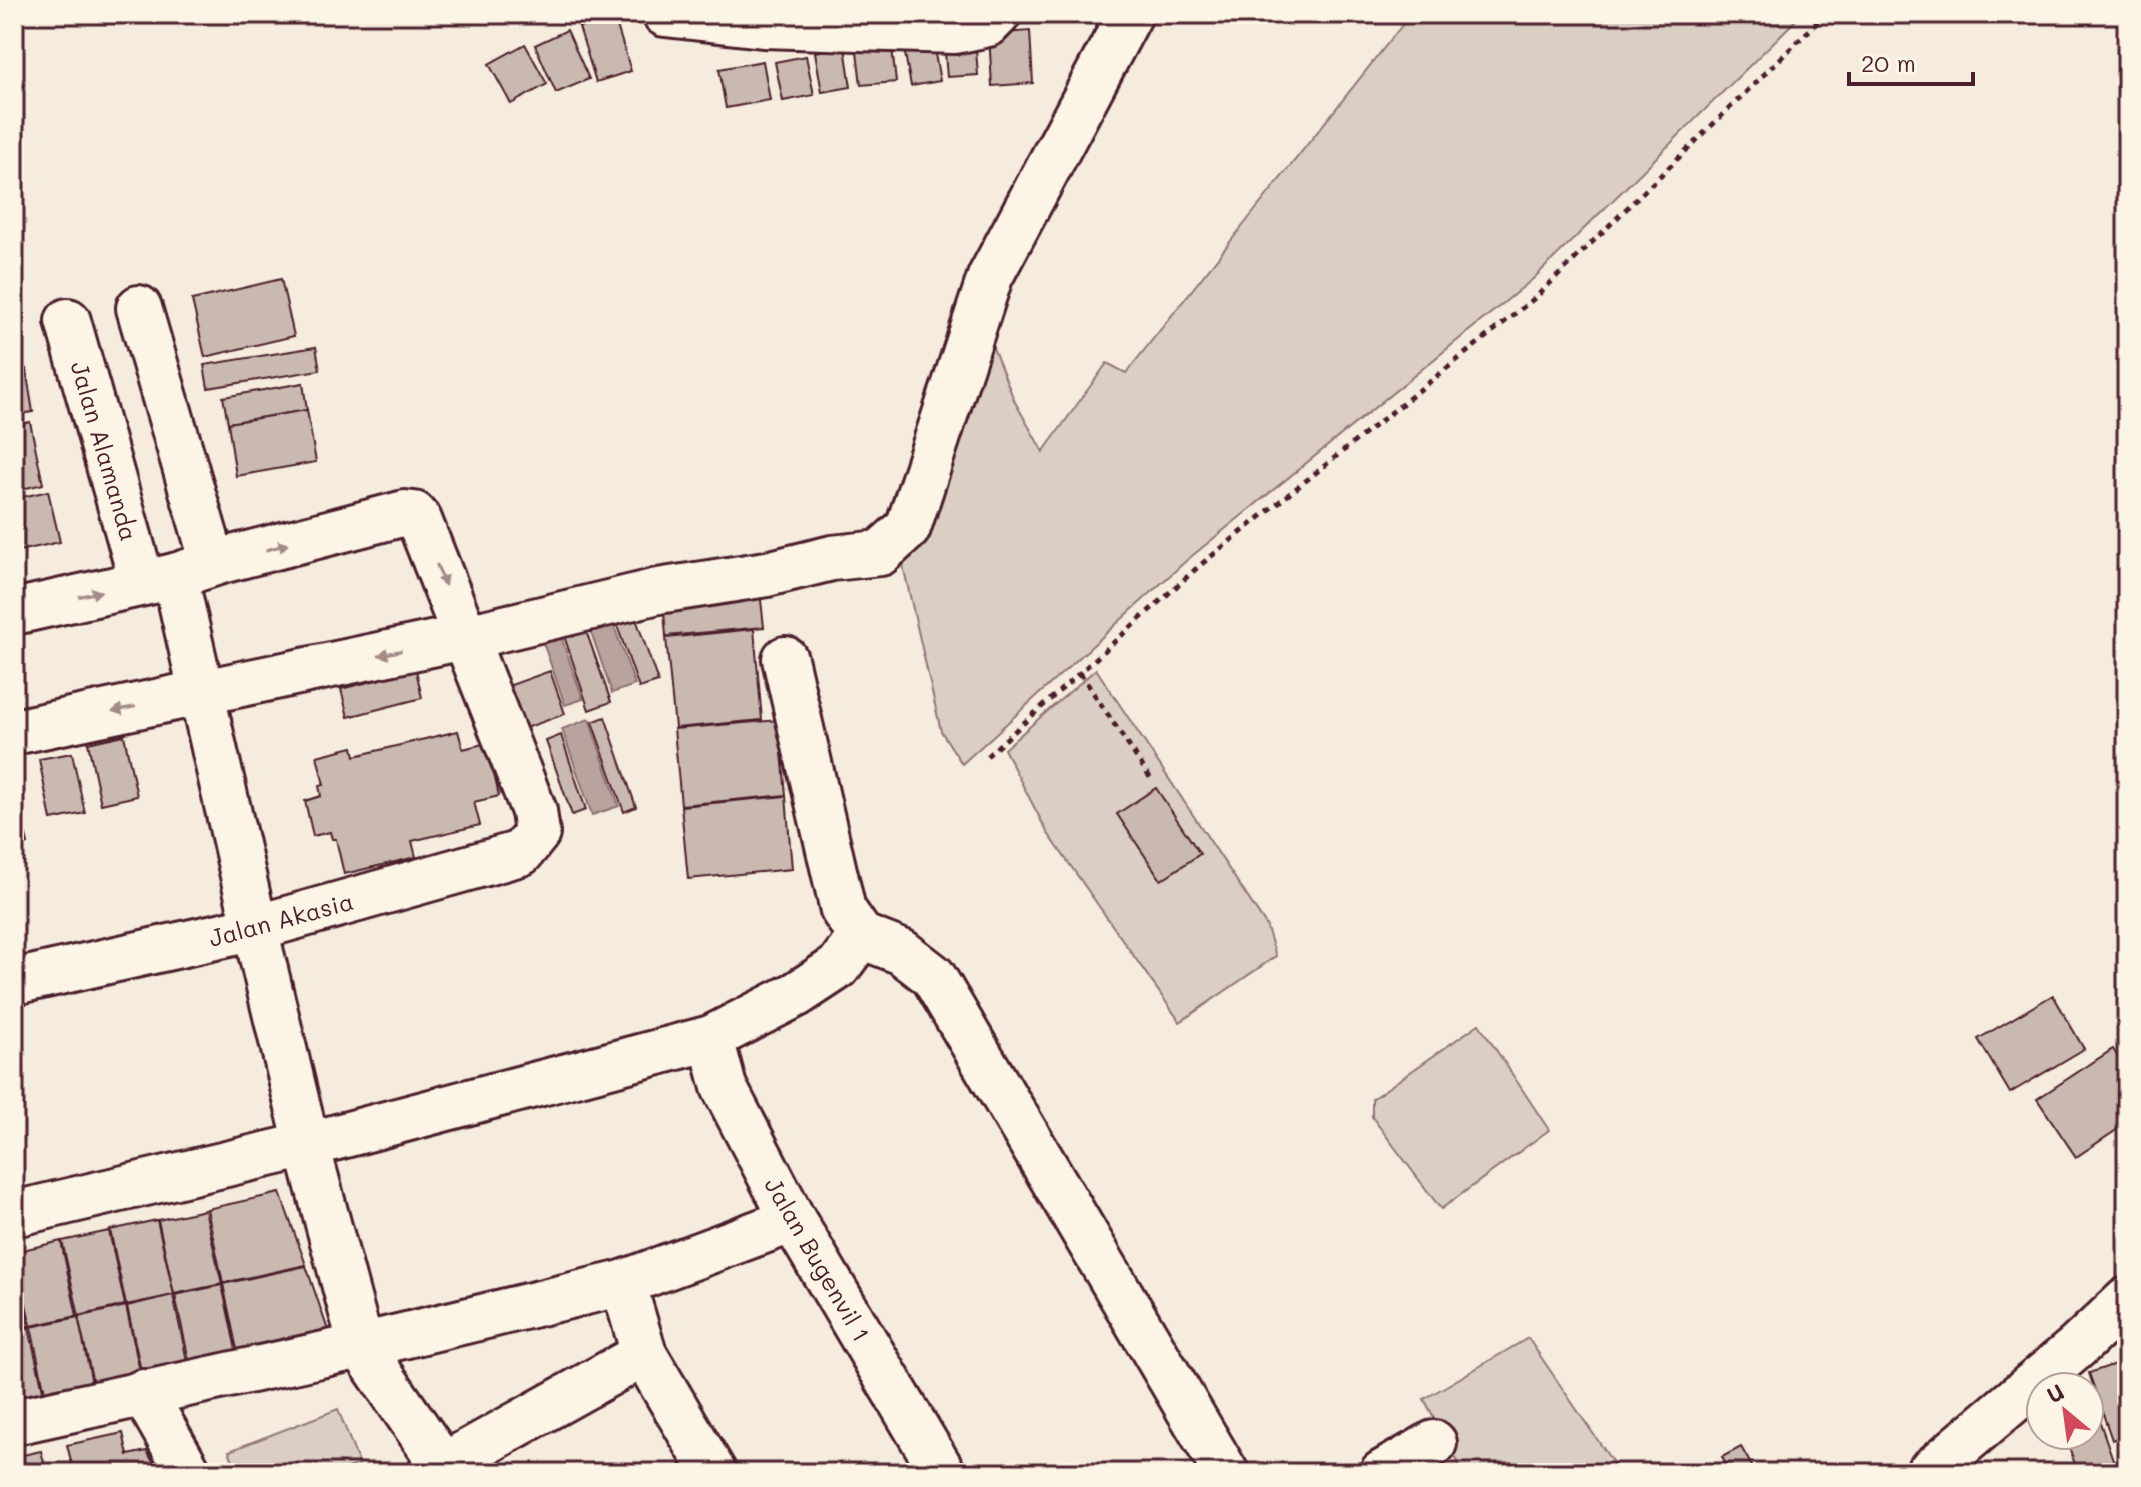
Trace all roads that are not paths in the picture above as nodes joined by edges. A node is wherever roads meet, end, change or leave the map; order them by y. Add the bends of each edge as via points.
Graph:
1 (665, 14) edge
2 (998, 14) edge
3 (1130, 14) edge
4 (764, 20) edge
5 (139, 308) dead end
6 (68, 321) dead end
7 (177, 573) junction
8 (14, 612) edge
9 (467, 637) junction
10 (785, 659) dead end
11 (201, 693) junction
12 (14, 732) edge
13 (255, 928) junction
14 (861, 936) junction
15 (14, 982) edge
16 (711, 1038) junction
17 (307, 1145) junction
18 (14, 1214) edge
19 (793, 1220) junction
20 (623, 1283) junction
21 (2127, 1300) edge
22 (361, 1346) junction
23 (644, 1354) junction
24 (143, 1392) junction
25 (14, 1422) edge
26 (1434, 1443) dead end
27 (441, 1471) edge
28 (189, 1473) edge
29 (714, 1473) edge
30 (943, 1473) edge
31 (1226, 1473) edge
32 (1382, 1473) edge
33 (1928, 1473) edge

1 - 4 street
2 - 4 street via 988,24 955,31
3 - 9 street via 990,277 908,528 880,553 658,591
5 - 7 street
6 - 7 street, Jalan Alamanda
8 -> 7 street
7 -> 9 street via 414,514
7 - 11 street
9 -> 11 street
9 - 13 street, Jalan Akasia via 534,811 537,833 521,853
10 - 14 street via 843,910
11 -> 12 street
11 - 13 street
13 - 15 street, Jalan Akasia
13 - 17 street
14 - 16 street via 838,967
14 - 31 street via 902,952 933,976
16 - 17 street
16 - 19 street, Jalan Bugenvil 1 via 724,1087
17 - 18 street
17 - 22 street
19 - 20 street
19 - 30 street, Jalan Bugenvil 1
20 - 22 street
20 - 23 street
21 - 33 street
22 - 24 street
22 - 27 street
23 - 27 street
23 - 29 street
24 - 25 street
24 - 28 street
26 - 32 street

